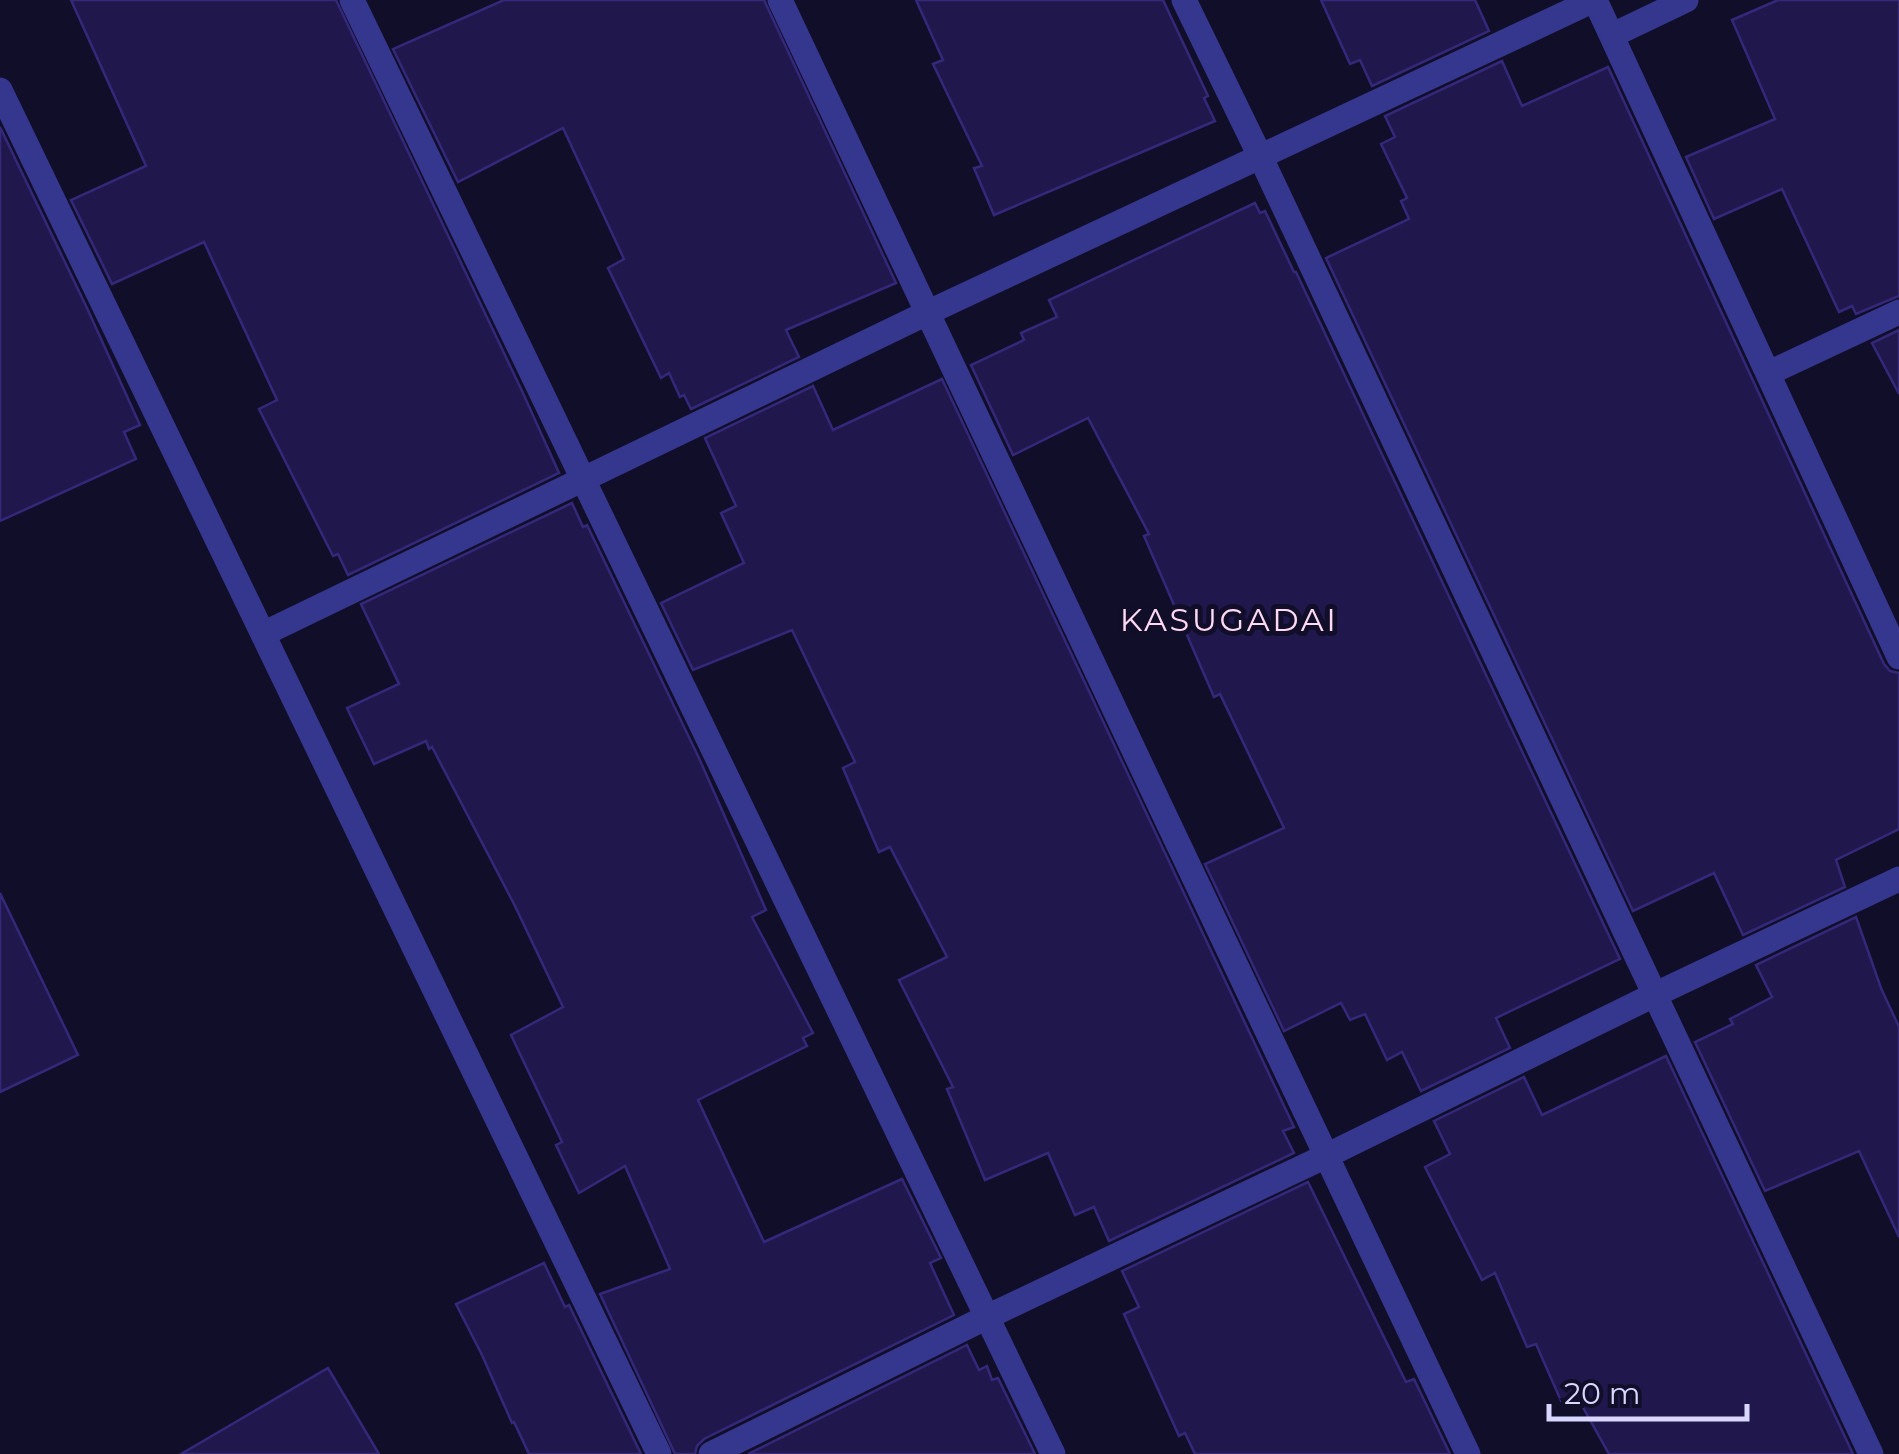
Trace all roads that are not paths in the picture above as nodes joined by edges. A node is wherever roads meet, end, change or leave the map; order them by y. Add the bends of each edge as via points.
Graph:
1 (352, 0) edge
2 (780, 0) edge
3 (1184, 0) edge
4 (1595, 0) edge
5 (1686, 0) edge
6 (1612, 36) junction
7 (0, 90) edge
8 (1261, 158) junction
9 (929, 312) junction
10 (1899, 312) edge
11 (1769, 373) junction
12 (584, 481) junction
13 (262, 634) junction
14 (1899, 657) edge
15 (1899, 879) edge
16 (1654, 995) junction
17 (1324, 1157) junction
18 (986, 1317) junction
19 (660, 1454) edge
20 (710, 1454) edge
21 (1053, 1454) edge
22 (1468, 1454) edge
23 (1870, 1454) edge

1 - 12 street
2 - 9 street
3 - 8 street
4 - 6 street
4 - 8 street
5 - 6 street
6 - 11 street
7 - 13 street
8 - 9 street
8 - 16 street
9 - 12 street
9 - 17 street
10 - 11 street
11 - 14 street
12 - 13 street
12 - 18 street
13 - 19 street
15 - 16 street
16 - 17 street
16 - 23 street
17 - 18 street
17 - 22 street
18 - 20 street
18 - 21 street

